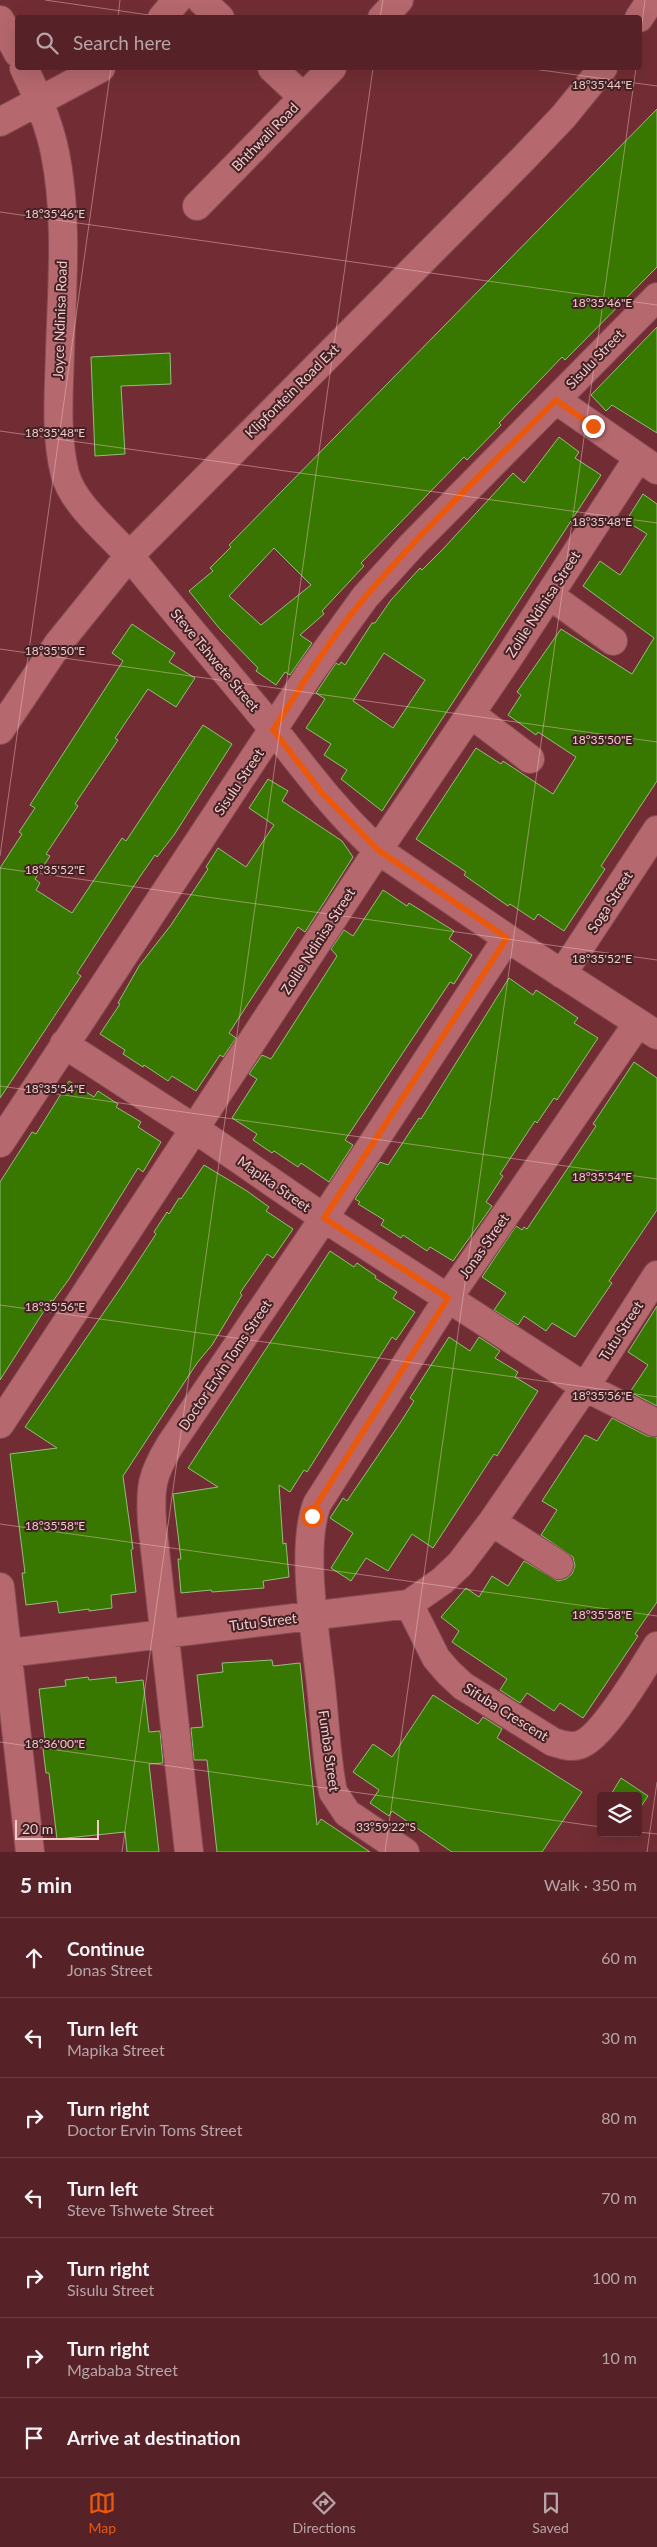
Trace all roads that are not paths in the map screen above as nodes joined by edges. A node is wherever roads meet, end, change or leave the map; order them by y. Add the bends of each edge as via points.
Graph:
1 (178, 0) edge
2 (201, 0) edge
3 (399, 0) edge
4 (651, 0) edge
5 (165, 15) edge
6 (217, 15) edge
7 (385, 15) edge
8 (641, 15) edge
9 (0, 20) edge
10 (15, 48) edge
11 (25, 70) edge
12 (97, 70) edge
13 (274, 70) edge
14 (330, 70) edge
15 (601, 70) edge
16 (303, 97) junction
17 (40, 101) junction
18 (0, 122) edge
19 (197, 206) dead end
20 (657, 296) edge
21 (556, 400) junction
22 (648, 464) edge
23 (129, 556) junction
24 (549, 595) junction
25 (613, 641) dead end
26 (471, 714) junction
27 (0, 730) edge
28 (273, 730) junction
29 (530, 759) dead end
30 (657, 830) edge
31 (378, 850) junction
32 (507, 938) junction
33 (562, 974) junction
34 (648, 1029) edge
35 (64, 1044) junction
36 (195, 1130) junction
37 (0, 1143) edge
38 (324, 1218) junction
39 (657, 1276) edge
40 (448, 1298) junction
41 (586, 1386) junction
42 (654, 1422) dead end
43 (0, 1424) edge
44 (492, 1522) junction
45 (559, 1565) dead end
46 (0, 1586) edge
47 (410, 1604) junction
48 (314, 1616) junction
49 (163, 1634) junction
50 (657, 1646) edge
51 (4, 1654) edge
52 (30, 1852) edge
53 (189, 1852) edge
54 (405, 1852) edge

1 - 5 street
2 - 6 street
3 - 7 street
4 - 8 street
9 - 10 street
11 - 17 street, Joyce Ndinisa Road
12 - 17 street
13 - 16 street
14 - 16 street, Bhthwali Road
15 - 23 street, Klipfontein Road Ext via 522,160
16 - 19 street, Bhthwali Road
17 - 18 street
17 - 23 street, Joyce Ndinisa Road via 55,151 61,193 62,282 57,405 65,476 77,497
20 - 21 street, Sisulu Street
21 - 22 street
21 - 28 street, Sisulu Street via 365,597
22 - 24 street, Zolile Ndinisa Street
23 - 27 street, Klipfontein Road Ext via 58,644
23 - 28 street, Steve Tshwete Street
24 - 25 street
24 - 26 street, Zolile Ndinisa Street
26 - 29 street
26 - 31 street, Zolile Ndinisa Street
28 - 31 street, Steve Tshwete Street via 323,794
28 - 35 street, Sisulu Street
30 - 33 street, Soga Street
31 - 32 street, Steve Tshwete Street
31 - 36 street, Zolile Ndinisa Street
32 - 33 street, Steve Tshwete Street
32 - 38 street, Doctor Ervin Toms Street
33 - 34 street, Steve Tshwete Street
34 - 40 street, Jonas Street
35 - 36 street, Mapika Street
35 - 37 street, Sisulu Street
36 - 38 street, Mapika Street
36 - 43 street, Zolile Ndinisa Street
38 - 40 street, Mapika Street
38 - 49 street, Doctor Ervin Toms Street via 170,1445 153,1477 150,1497
39 - 41 street, Tutu Street
40 - 41 street, Mapika Street
40 - 48 street, Jonas Street via 317,1504 309,1544
41 - 42 street
41 - 44 street, Tutu Street
44 - 45 street
44 - 47 street, Tutu Street via 460,1564
46 - 51 street
47 - 48 street, Tutu Street
47 - 50 street, Sifuba Crescent via 436,1658 463,1686 552,1742 567,1746 589,1741 614,1711
48 - 49 street, Tutu Street
48 - 54 street, Fumba Street via 333,1792 347,1813
49 - 51 street, Tutu Street
49 - 53 street, Doctor Ervin Toms Street
51 - 52 street

